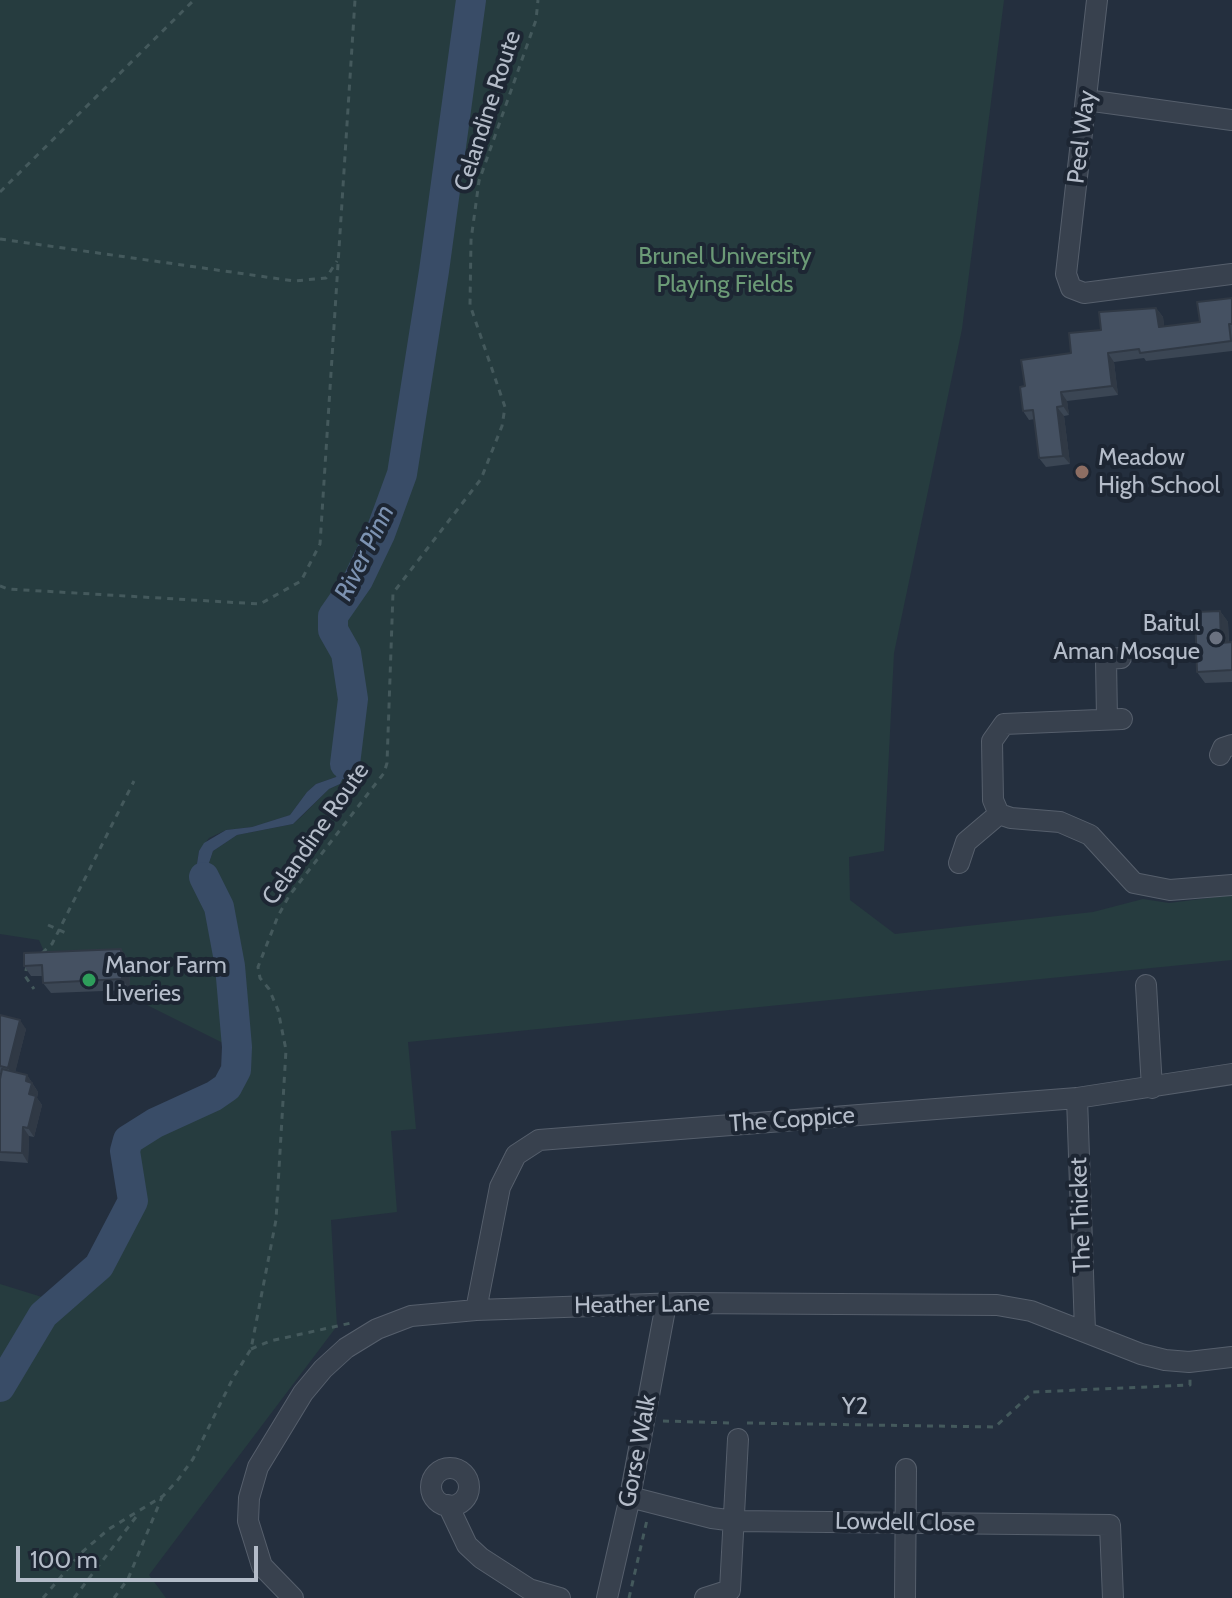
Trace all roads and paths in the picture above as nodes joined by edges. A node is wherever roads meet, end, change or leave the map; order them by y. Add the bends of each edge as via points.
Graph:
1 (194, 0) edge
2 (355, 0) edge
3 (538, 0) edge
4 (1097, 0) edge
5 (1086, 100) junction
6 (1232, 120) edge
7 (0, 192) edge
8 (0, 239) edge
9 (337, 261) junction
10 (1232, 274) edge
11 (0, 586) edge
12 (1121, 658) dead end
13 (134, 781) dead end
14 (999, 814) junction
15 (959, 863) dead end
16 (1232, 885) edge
17 (48, 925) dead end
18 (57, 929) junction
19 (66, 933) dead end
20 (41, 955) edge
21 (33, 960) edge
22 (1146, 985) dead end
23 (34, 989) dead end
24 (1232, 1074) edge
25 (1152, 1088) junction
26 (1077, 1098) junction
27 (666, 1304) junction
28 (476, 1310) junction
29 (337, 1326) dead end
30 (1085, 1331) junction
31 (251, 1349) junction
32 (1232, 1357) edge
33 (1189, 1362) junction
34 (662, 1421) dead end
35 (738, 1439) dead end
36 (906, 1469) dead end
37 (163, 1496) junction
38 (640, 1500) junction
39 (448, 1505) dead end
40 (142, 1510) junction
41 (735, 1521) junction
42 (905, 1523) junction
43 (43, 1598) edge
44 (74, 1598) edge
45 (114, 1598) edge
46 (293, 1598) edge
47 (560, 1598) edge
48 (607, 1598) edge
49 (629, 1598) edge
50 (705, 1598) edge
51 (905, 1598) edge
52 (1113, 1598) edge

1 - 7 path
2 - 9 path
3 - 31 path, Celandine Route via 536,20 479,181 471,240 470,305 502,393 502,426 481,479 393,593 384,773 289,896 258,967 278,1010 286,1050 276,1220
4 - 5 street, Peel Way
5 - 6 street
5 - 10 street, Peel Way via 1066,274 1071,288 1084,293
8 - 9 path via 294,281 326,278
9 - 11 path via 320,544 301,581 260,604
12 - 14 street via 1106,659 1114,719 1004,724 992,741 993,800
13 - 18 path
14 - 15 street via 966,842
14 - 16 street via 1060,822 1090,835 1134,883 1170,890
17 - 18 path
18 - 19 path
18 - 20 path
21 - 23 path via 25,972
22 - 25 street
24 - 25 street, The Coppice
25 - 26 street, The Coppice
26 - 28 street, The Coppice via 539,1140 516,1155 500,1187
26 - 30 street, The Thicket
27 - 28 street, Heather Lane
27 - 30 street, Heather Lane via 997,1305
27 - 38 street, Gorse Walk
28 - 46 street, Heather Lane via 411,1316 385,1325 346,1348 303,1393 258,1467 249,1498 248,1521 262,1566
29 - 31 path
30 - 33 street, Heather Lane via 1141,1354
31 - 37 path, Celandine Route via 193,1459
32 - 33 street, Heather Lane
33 - 34 path, Y2 via 1190,1385 1033,1392 995,1427
35 - 41 street
36 - 42 street
37 - 40 path, Celandine Route
37 - 45 path via 128,1579
38 - 41 street, Lowdell Close
38 - 48 street, Gorse Walk
38 - 49 path
39 - 47 street via 467,1545 481,1558 529,1589
40 - 43 path, Celandine Route via 81,1553
40 - 44 path
41 - 42 street, Lowdell Close
41 - 50 street via 730,1590
42 - 51 street
42 - 52 street, Lowdell Close via 1110,1525

